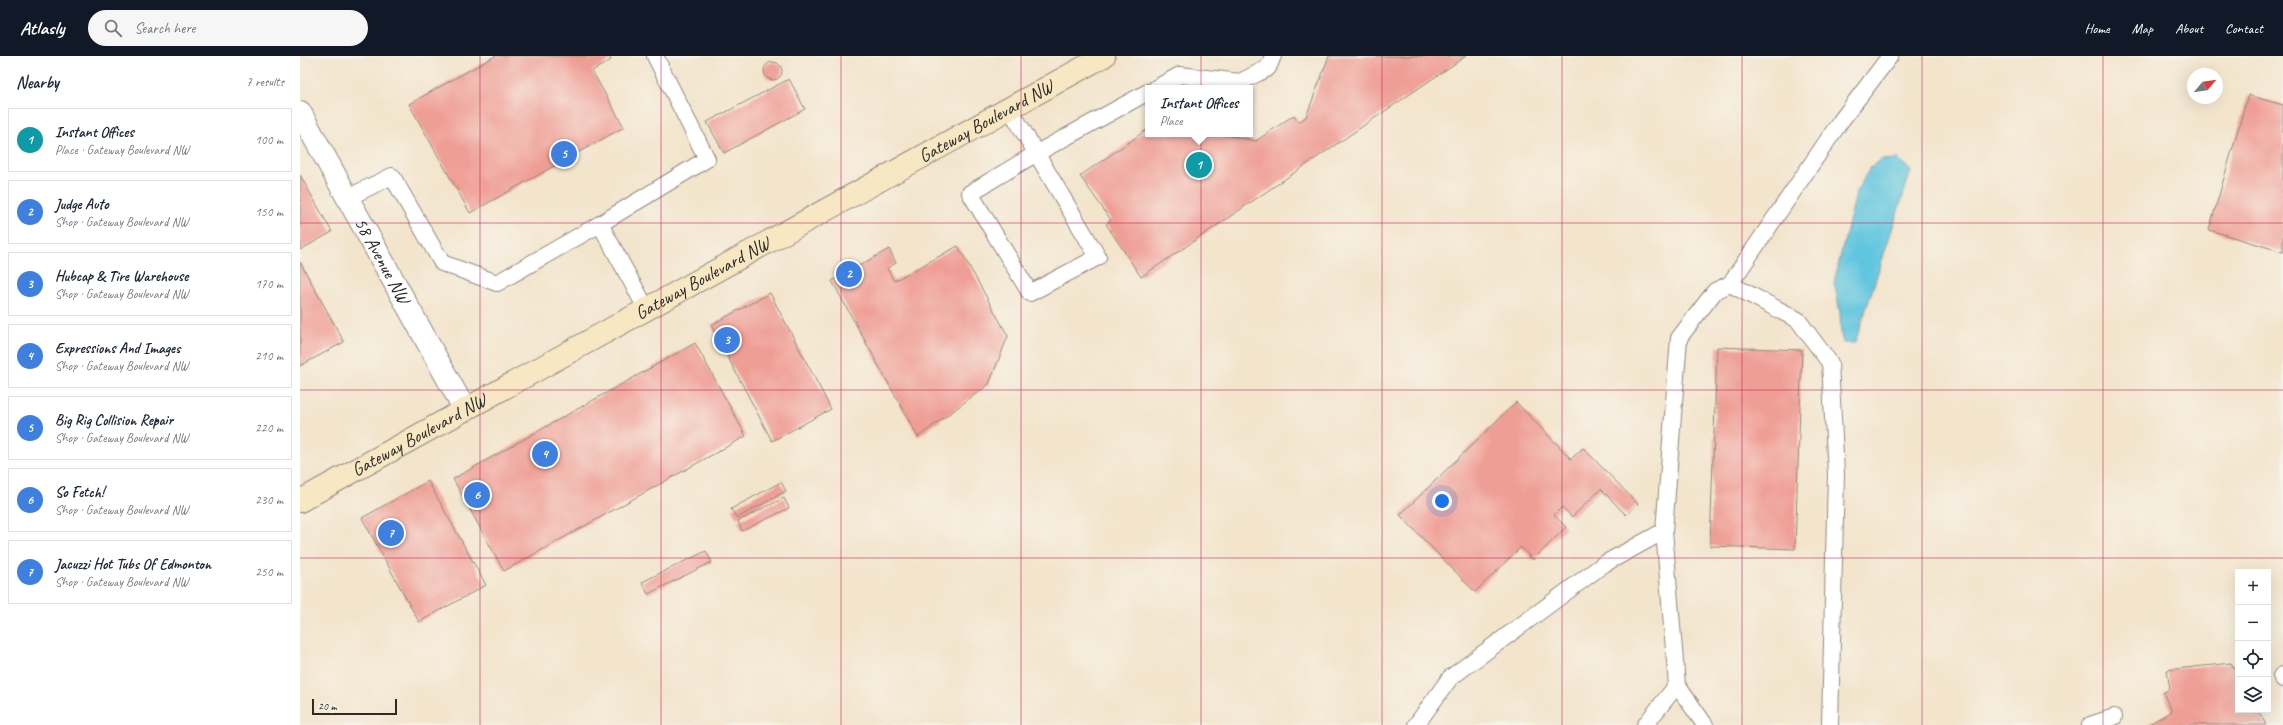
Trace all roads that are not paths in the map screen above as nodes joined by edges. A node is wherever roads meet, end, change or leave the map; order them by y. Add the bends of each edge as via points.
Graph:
1 (654, 56) edge
2 (1104, 56) edge
3 (1273, 56) edge
4 (1890, 56) edge
5 (1162, 85) edge
6 (1145, 94) edge
7 (1010, 109) junction
8 (302, 121) edge
9 (1038, 153) junction
10 (347, 198) junction
11 (600, 224) junction
12 (1730, 284) junction
13 (647, 310) junction
14 (465, 410) junction
15 (300, 501) edge
16 (1664, 531) junction
17 (2283, 675) edge
18 (2283, 679) edge
19 (1677, 685) junction
20 (2114, 717) dead end
21 (1416, 725) edge
22 (1645, 725) edge
23 (1705, 725) edge
24 (1830, 725) edge
25 (2090, 725) edge

1 - 11 lane via 707,159
2 - 7 main road, Gateway Boulevard NW
3 - 5 lane via 1268,68 1240,82 1180,75
4 - 12 lane via 1840,122
6 - 9 lane
7 - 9 lane
7 - 13 main road, Gateway Boulevard NW
8 - 10 street, 58 Avenue NW
9 - 9 lane via 1098,256 1030,293 970,193
10 - 11 lane via 392,176 442,263 497,283
10 - 14 street, 58 Avenue NW
11 - 13 lane
12 - 16 lane via 1715,291 1679,338
12 - 24 lane via 1798,320 1830,363 1836,474
13 - 14 main road, Gateway Boulevard NW
14 - 15 main road, Gateway Boulevard NW
16 - 19 lane
16 - 21 lane via 1604,564 1450,678
17 - 18 lane
19 - 22 lane
19 - 23 lane
20 - 25 lane

